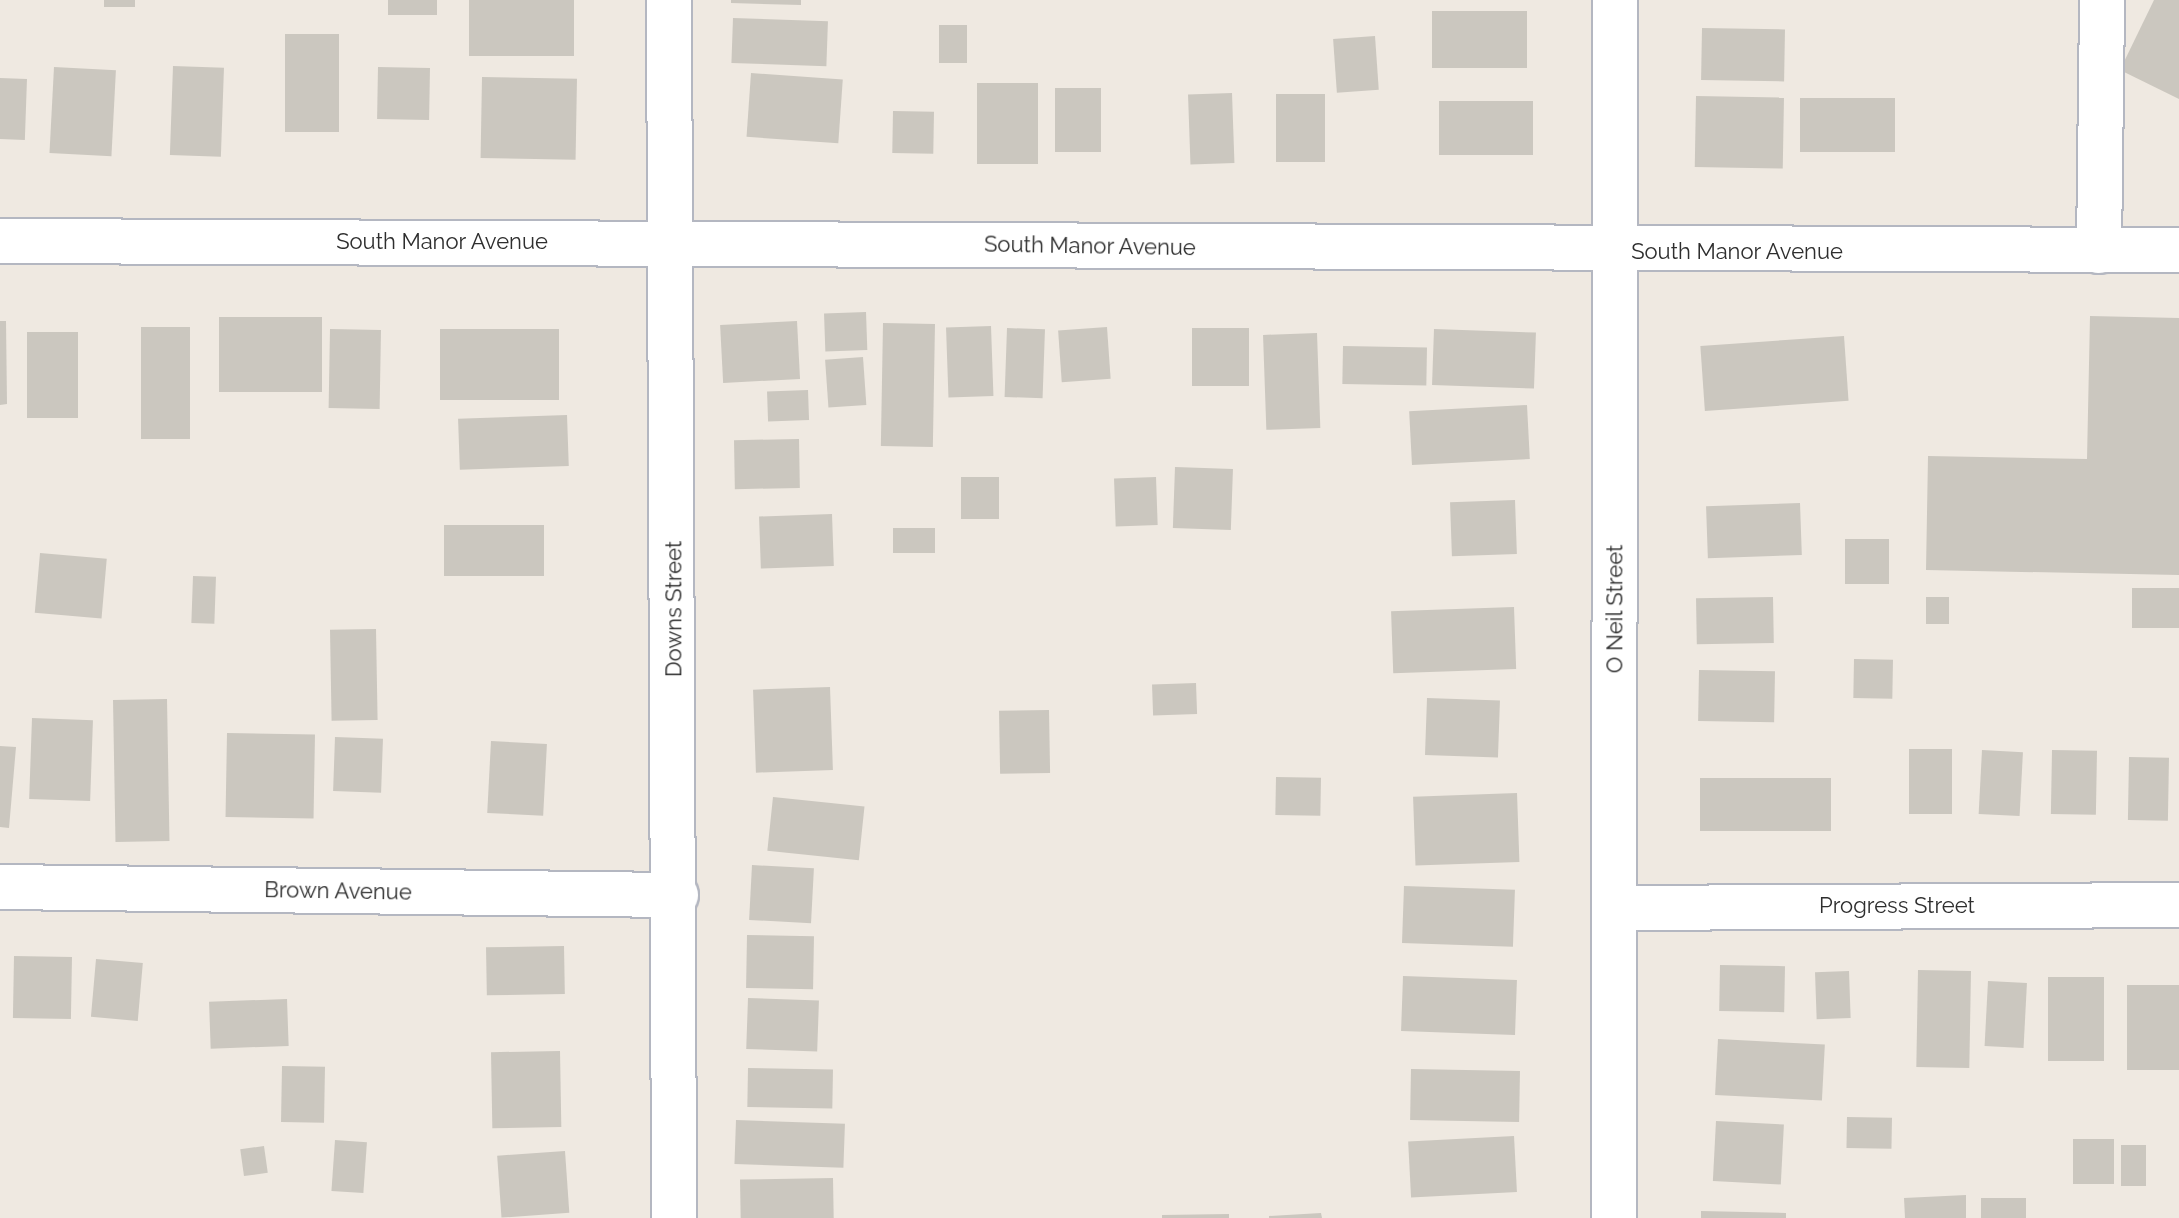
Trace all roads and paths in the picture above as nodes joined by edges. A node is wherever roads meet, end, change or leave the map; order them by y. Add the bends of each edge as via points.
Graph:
1 (669, 0) edge
2 (1615, 0) edge
3 (2102, 0) edge
4 (0, 241) edge
5 (672, 242) junction
6 (2179, 250) edge
7 (2099, 251) junction
8 (1615, 252) junction
9 (0, 887) edge
10 (676, 895) junction
11 (2179, 905) edge
12 (1615, 908) junction
13 (674, 1218) edge
14 (1614, 1218) edge

1 - 5 street, Downs Street
2 - 8 street, O Neil Street
3 - 7 street
4 - 5 street, South Manor Avenue
5 - 8 street, South Manor Avenue
5 - 10 street, Downs Street
6 - 7 street, South Manor Avenue
7 - 8 street, South Manor Avenue
8 - 12 street, O Neil Street
9 - 10 street, Brown Avenue
10 - 13 street, Downs Street
11 - 12 street, Progress Street
12 - 14 street, O Neil Street

